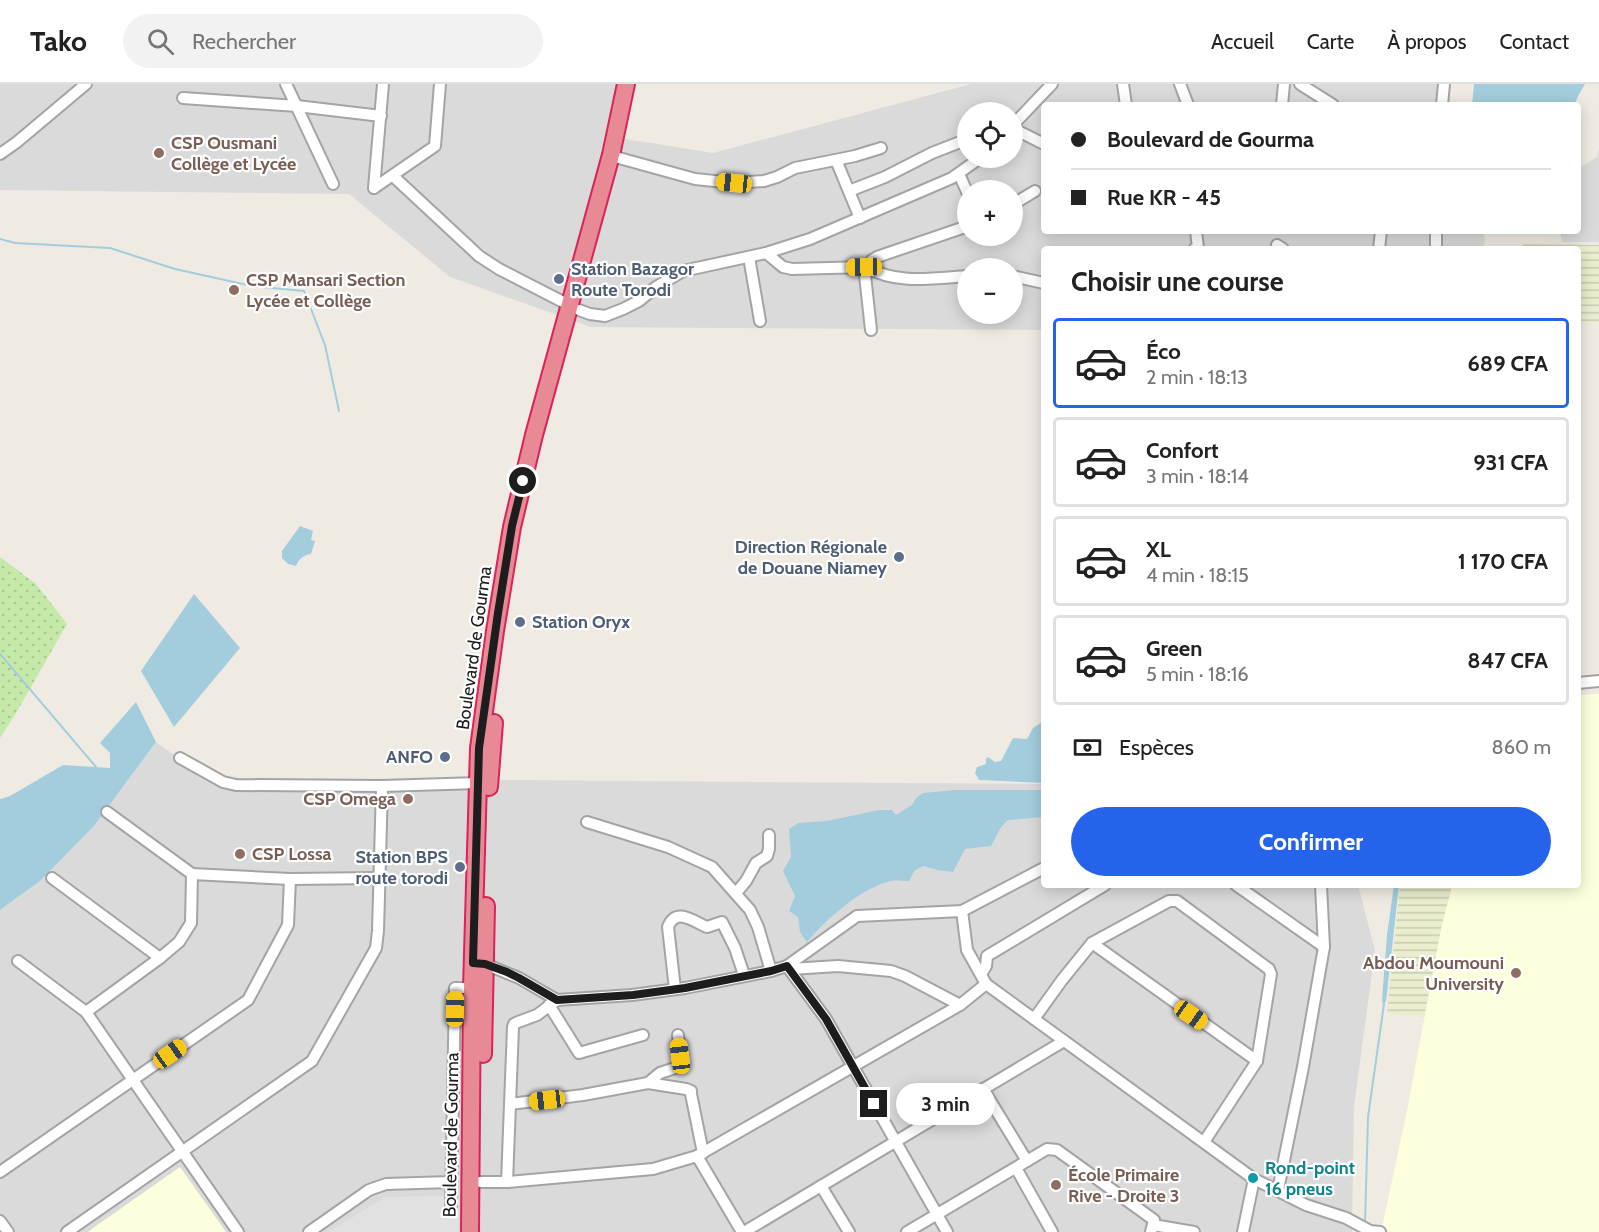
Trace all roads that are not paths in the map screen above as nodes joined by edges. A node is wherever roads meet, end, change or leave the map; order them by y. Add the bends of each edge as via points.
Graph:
1 (86, 84) edge
2 (286, 84) edge
3 (383, 84) edge
4 (440, 84) edge
5 (626, 84) edge
6 (634, 84) edge
7 (1052, 84) edge
8 (1123, 84) edge
9 (1180, 84) edge
10 (1284, 84) edge
11 (1300, 84) edge
12 (1444, 84) edge
13 (183, 98) dead end
14 (1126, 102) edge
15 (1187, 102) edge
16 (1282, 102) edge
17 (1328, 102) edge
18 (1442, 102) edge
19 (297, 106) junction
20 (1023, 115) edge
21 (381, 116) junction
22 (1023, 133) edge
23 (1041, 142) edge
24 (957, 143) edge
25 (880, 148) dead end
26 (0, 154) edge
27 (619, 158) junction
28 (836, 160) junction
29 (967, 168) edge
30 (959, 174) junction
31 (393, 176) junction
32 (962, 180) edge
33 (333, 184) dead end
34 (849, 191) junction
35 (1035, 191) dead end
36 (1023, 198) edge
37 (860, 218) junction
38 (957, 230) edge
39 (766, 253) junction
40 (749, 257) junction
41 (865, 267) junction
42 (957, 276) edge
43 (1023, 278) edge
44 (1041, 282) edge
45 (574, 308) junction
46 (760, 321) dead end
47 (871, 330) dead end
48 (1599, 681) edge
49 (1581, 683) edge
50 (485, 748) junction
51 (180, 758) dead end
52 (478, 783) junction
53 (382, 786) junction
54 (107, 812) dead end
55 (587, 822) dead end
56 (769, 835) dead end
57 (1041, 870) edge
58 (192, 874) junction
59 (52, 878) dead end
60 (379, 878) junction
61 (290, 879) junction
62 (1100, 888) edge
63 (1244, 888) edge
64 (1321, 888) edge
65 (735, 893) junction
66 (962, 911) junction
67 (1092, 943) junction
68 (1324, 947) junction
69 (160, 958) junction
70 (18, 961) dead end
71 (479, 964) junction
72 (789, 967) junction
73 (771, 971) junction
74 (744, 975) junction
75 (984, 979) junction
76 (472, 988) junction
77 (675, 989) junction
78 (553, 1003) junction
79 (960, 1005) junction
80 (86, 1012) junction
81 (1034, 1019) junction
82 (643, 1035) dead end
83 (678, 1035) dead end
84 (1064, 1041) junction
85 (1257, 1061) junction
86 (854, 1065) junction
87 (133, 1080) junction
88 (648, 1083) junction
89 (983, 1089) junction
90 (510, 1104) junction
91 (895, 1142) junction
92 (1204, 1142) junction
93 (183, 1152) junction
94 (700, 1154) junction
95 (1027, 1161) junction
96 (1016, 1168) junction
97 (0, 1172) edge
98 (1254, 1179) junction
99 (451, 1182) junction
100 (480, 1182) junction
101 (507, 1182) junction
102 (820, 1186) junction
103 (1278, 1190) junction
104 (451, 1207) dead end
105 (937, 1214) junction
106 (0, 1221) edge
107 (1152, 1229) edge
108 (8, 1232) edge
109 (67, 1232) edge
110 (238, 1232) edge
111 (309, 1232) edge
112 (470, 1232) edge
113 (479, 1232) edge
114 (743, 1232) edge
115 (849, 1232) edge
116 (907, 1232) edge
117 (947, 1232) edge
118 (1052, 1232) edge
119 (1194, 1232) edge
120 (1243, 1232) edge
121 (1380, 1232) edge

1 - 26 street
2 - 19 street
3 - 21 street
4 - 31 street via 435,146
5 - 45 highway, Boulevard de Gourma
6 - 27 highway, Boulevard de Gourma
7 - 20 street
8 - 14 street
9 - 15 street
10 - 16 street
11 - 17 street
12 - 18 street
13 - 19 street
19 - 21 street
19 - 33 street
21 - 31 street via 374,188
22 - 23 street
24 - 34 street
25 - 28 street
27 - 28 street via 695,179 734,183 764,181 795,168
27 - 45 highway, Boulevard de Gourma
28 - 34 street
29 - 30 street
30 - 32 street
30 - 37 street
31 - 45 street via 479,256
34 - 37 street
35 - 36 street
37 - 39 street
38 - 41 street via 877,257
39 - 40 street
39 - 41 street via 783,267 792,269
40 - 45 street via 683,271 639,301 605,316
40 - 46 street
41 - 42 street via 876,273 912,278
41 - 47 street
43 - 44 street
45 - 50 highway, Boulevard de Gourma via 518,528
48 - 49 street
50 - 52 highway, Boulevard de Gourma
50 - 71 highway, Boulevard de Gourma
51 - 53 street via 236,785
52 - 53 street
52 - 71 highway, Boulevard de Gourma
53 - 60 street
54 - 58 street
55 - 65 street via 644,838 694,858 712,867
56 - 65 street via 767,856 756,863
57 - 66 street
58 - 61 street
58 - 69 street via 191,923 179,942
59 - 69 street
60 - 61 street
60 - 93 street via 376,948 312,1061
61 - 87 street via 288,925 248,1000
62 - 75 street via 987,956
63 - 68 street
64 - 68 street
65 - 73 street via 758,927
66 - 72 street via 856,916
66 - 75 street via 967,950
67 - 81 street
67 - 85 street
67 - 85 street via 1169,901 1177,901 1270,971
68 - 103 street
69 - 80 street
70 - 80 street
71 - 76 highway, Boulevard de Gourma
71 - 78 street via 519,978
71 - 100 highway, Boulevard de Gourma
72 - 73 street
72 - 79 street via 891,971
72 - 86 street
73 - 74 street
74 - 77 street
74 - 77 street via 722,922 707,927 689,917 679,917 668,927
75 - 79 street
75 - 81 street
76 - 99 street via 455,988
76 - 112 highway, Boulevard de Gourma
77 - 78 street
78 - 82 street via 579,1053
78 - 90 street via 514,1024
79 - 86 street
80 - 87 street
81 - 84 street
83 - 88 street via 681,1066 660,1073
84 - 89 street
84 - 92 street
85 - 92 street
86 - 91 street
86 - 94 street
87 - 93 street
87 - 97 street
88 - 90 street
88 - 94 street via 691,1091
89 - 91 street
89 - 95 street
90 - 101 street
91 - 102 street
91 - 105 street
92 - 98 street
93 - 109 street
93 - 110 street
94 - 101 street via 653,1169
94 - 114 street
95 - 96 street
95 - 107 street via 1047,1149 1057,1150 1154,1220
96 - 105 street
96 - 118 street
98 - 103 street
98 - 120 street
99 - 104 street
99 - 111 street via 386,1184 369,1190
100 - 101 street
100 - 113 highway, Boulevard de Gourma
102 - 114 street
102 - 115 street
103 - 121 street via 1306,1205
105 - 116 street
105 - 117 street
106 - 108 street
107 - 119 street

